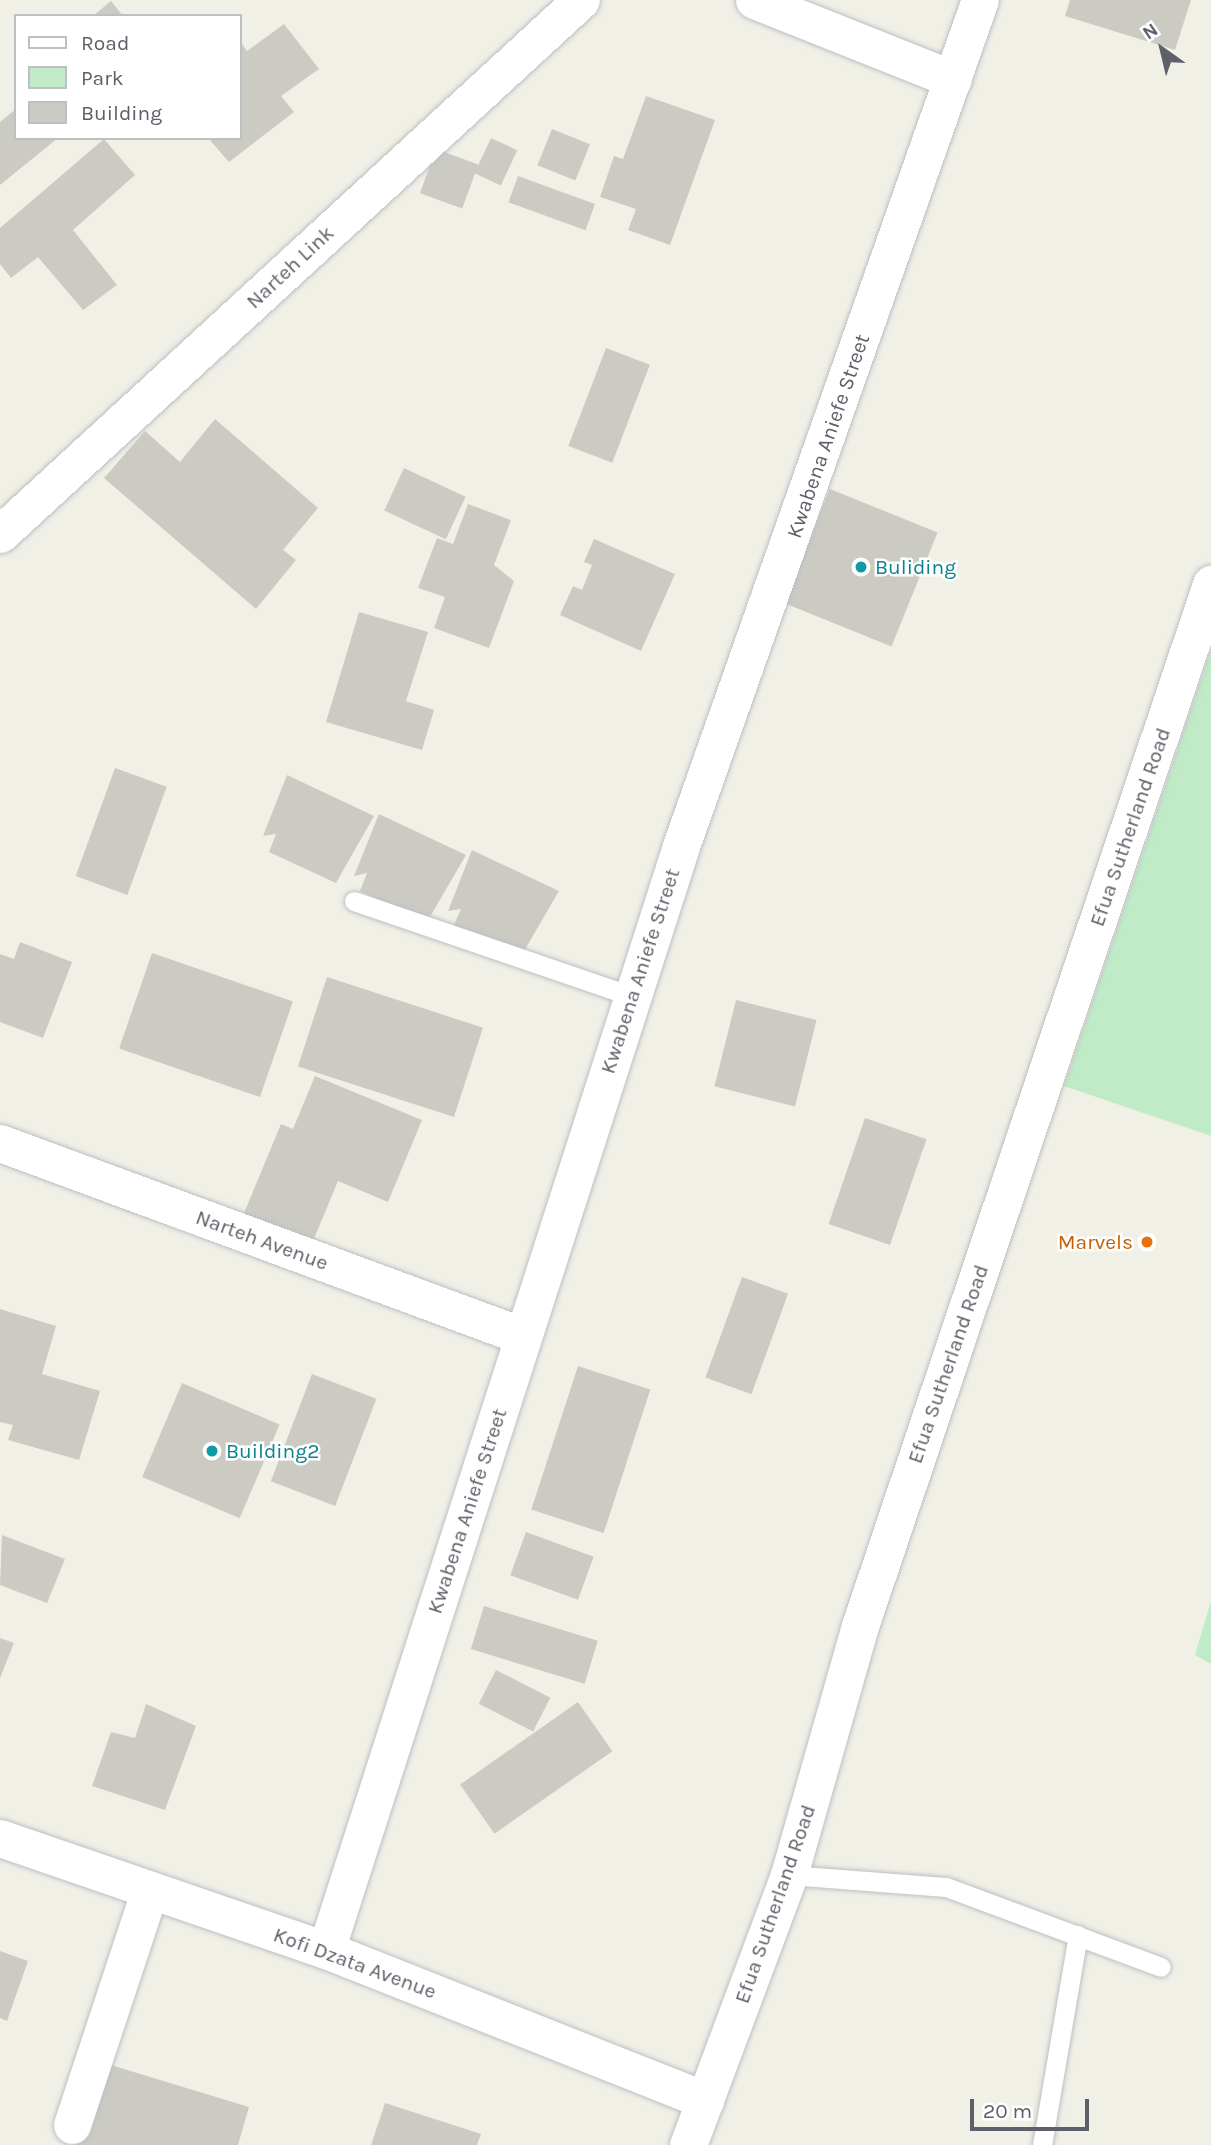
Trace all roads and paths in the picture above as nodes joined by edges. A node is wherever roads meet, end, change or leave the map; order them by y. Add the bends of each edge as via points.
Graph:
1 (581, 0) edge
2 (754, 0) edge
3 (980, 0) edge
4 (953, 79) junction
5 (0, 534) edge
6 (1211, 587) edge
7 (354, 901) dead end
8 (631, 996) junction
9 (0, 1143) edge
10 (523, 1336) junction
11 (0, 1838) edge
12 (789, 1875) junction
13 (149, 1892) junction
14 (1079, 1936) junction
15 (326, 1950) junction
16 (1160, 1967) dead end
17 (705, 2100) junction
18 (72, 2124) dead end
19 (688, 2145) edge
20 (1042, 2145) edge

1 - 5 street, Narteh Link
2 - 4 street
3 - 4 street, Kwabena Aniefe Street
4 - 8 street, Kwabena Aniefe Street
6 - 12 street, Efua Sutherland Road via 860,1626
7 - 8 lane
8 - 10 street, Kwabena Aniefe Street
9 - 10 street, Narteh Avenue
10 - 15 street, Kwabena Aniefe Street
11 - 13 street, Kofi Dzata Avenue
12 - 14 lane via 946,1887
12 - 17 street, Efua Sutherland Road
13 - 15 street, Kofi Dzata Avenue
13 - 18 street
14 - 16 lane
14 - 20 lane
15 - 17 street, Kofi Dzata Avenue
17 - 19 street, Efua Sutherland Road

